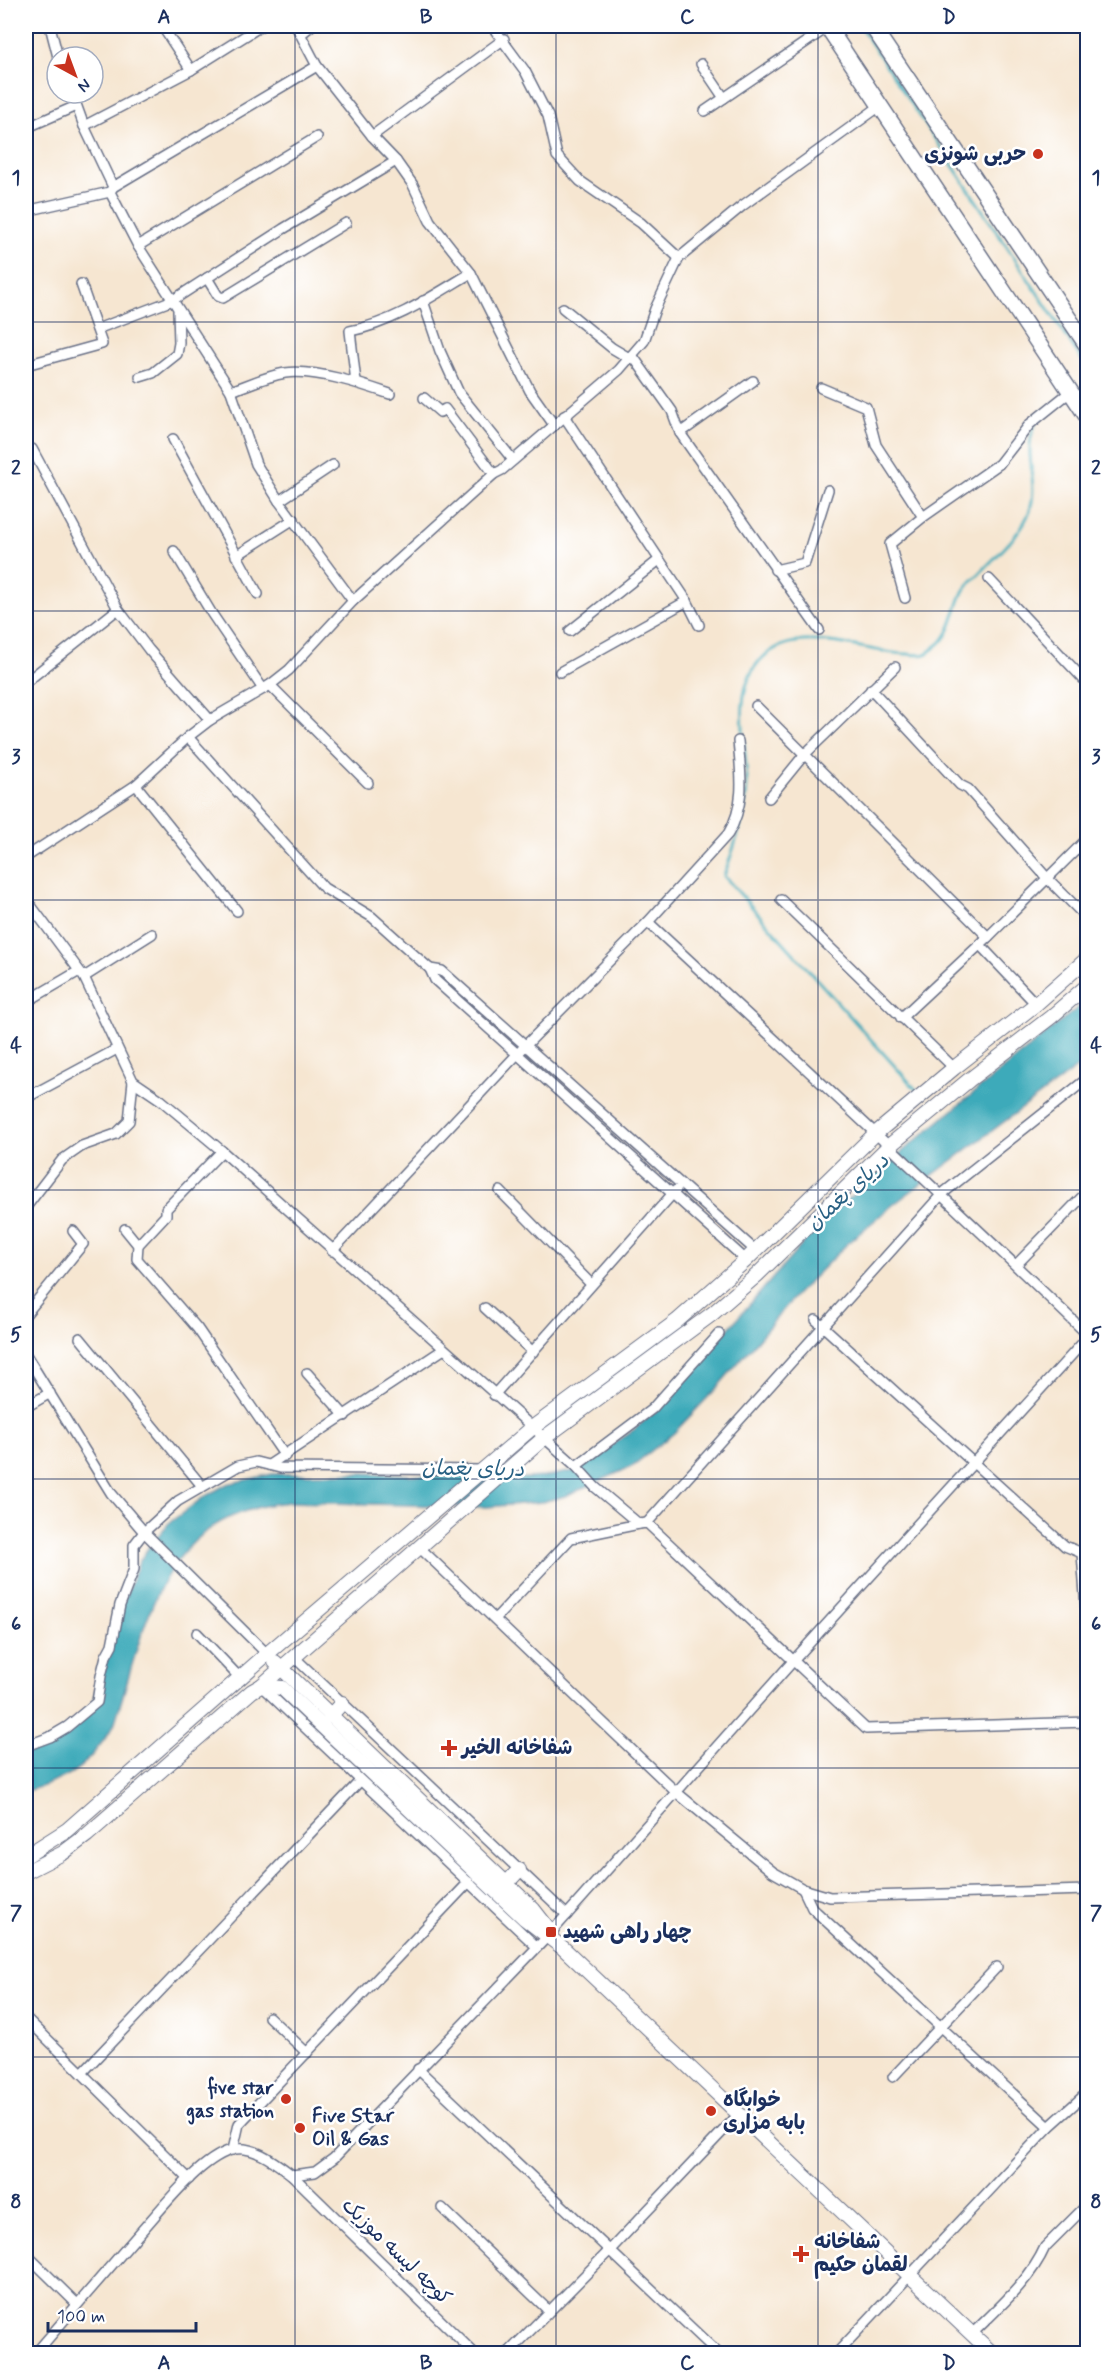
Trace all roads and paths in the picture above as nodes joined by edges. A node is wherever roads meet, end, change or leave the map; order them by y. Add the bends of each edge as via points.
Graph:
1 (50, 26) edge
2 (162, 26) edge
3 (261, 26) edge
4 (310, 26) edge
5 (492, 26) edge
6 (828, 26) edge
7 (872, 26) edge
8 (299, 30) edge
9 (504, 39) junction
10 (55, 45) edge
11 (701, 64) dead end
12 (317, 66) junction
13 (191, 70) junction
14 (724, 98) junction
15 (76, 106) joint
16 (880, 106) junction
17 (705, 111) dead end
18 (84, 126) junction
19 (26, 128) edge
20 (372, 136) junction
21 (317, 137) dead end
22 (396, 161) junction
23 (112, 190) junction
24 (26, 211) edge
25 (346, 223) dead end
26 (138, 246) junction
27 (678, 258) junction
28 (471, 273) junction
29 (207, 278) junction
30 (81, 284) dead end
31 (423, 301) junction
32 (175, 304) junction
33 (563, 308) dead end
34 (98, 329) junction
35 (1088, 347) edge
36 (630, 357) junction
37 (26, 365) edge
38 (140, 377) dead end
39 (753, 381) dead end
40 (356, 382) junction
41 (821, 388) dead end
42 (231, 391) junction
43 (1070, 392) junction
44 (390, 394) dead end
45 (424, 398) dead end
46 (564, 416) junction
47 (1088, 418) edge
48 (554, 425) junction
49 (680, 433) junction
50 (173, 440) dead end
51 (32, 449) dead end
52 (513, 460) junction
53 (333, 465) dead end
54 (494, 474) junction
55 (828, 490) dead end
56 (279, 501) junction
57 (923, 518) junction
58 (294, 519) junction
59 (174, 551) dead end
60 (236, 556) junction
61 (659, 560) junction
62 (775, 570) junction
63 (989, 579) dead end
64 (258, 594) dead end
65 (905, 597) dead end
66 (687, 601) junction
67 (353, 602) junction
68 (118, 609) junction
69 (699, 625) dead end
70 (819, 630) dead end
71 (570, 632) dead end
72 (894, 667) dead end
73 (560, 672) dead end
74 (26, 682) edge
75 (1088, 684) edge
76 (267, 687) junction
77 (871, 688) junction
78 (756, 706) dead end
79 (210, 720) junction
80 (188, 737) junction
81 (738, 741) dead end
82 (804, 755) junction
83 (368, 783) dead end
84 (136, 785) junction
85 (769, 798) dead end
86 (1088, 838) edge
87 (26, 857) edge
88 (1047, 878) junction
89 (26, 899) edge
90 (781, 900) dead end
91 (237, 911) dead end
92 (1088, 919) edge
93 (648, 922) junction
94 (152, 934) dead end
95 (988, 937) junction
96 (980, 945) junction
97 (1088, 958) edge
98 (430, 969) junction
99 (81, 974) junction
100 (1088, 985) edge
101 (26, 1002) edge
102 (1036, 1004) junction
103 (901, 1018) junction
104 (525, 1046) junction
105 (117, 1049) junction
106 (517, 1055) junction
107 (954, 1068) junction
108 (1088, 1078) edge
109 (133, 1081) junction
110 (26, 1098) edge
111 (875, 1134) junction
112 (889, 1146) junction
113 (222, 1151) junction
114 (681, 1185) junction
115 (500, 1191) dead end
116 (1088, 1191) edge
117 (942, 1194) junction
118 (671, 1195) junction
119 (26, 1207) edge
120 (125, 1229) dead end
121 (73, 1231) dead end
122 (138, 1245) junction
123 (332, 1251) junction
124 (751, 1255) junction
125 (1016, 1265) junction
126 (591, 1284) junction
127 (485, 1308) dead end
128 (26, 1314) edge
129 (816, 1320) dead end
130 (824, 1328) junction
131 (718, 1334) dead end
132 (1088, 1336) edge
133 (80, 1338) dead end
134 (444, 1349) junction
135 (533, 1352) junction
136 (26, 1355) edge
137 (307, 1374) dead end
138 (50, 1394) junction
139 (494, 1395) junction
140 (26, 1407) edge
141 (345, 1416) junction
142 (532, 1428) junction
143 (544, 1438) junction
144 (285, 1456) junction
145 (269, 1465) junction
146 (973, 1465) junction
147 (577, 1468) junction
148 (483, 1470) junction
149 (202, 1486) junction
150 (643, 1524) junction
151 (144, 1532) junction
152 (419, 1547) junction
153 (1085, 1553) edge
154 (495, 1619) junction
155 (197, 1633) dead end
156 (1088, 1638) edge
157 (267, 1654) junction
158 (294, 1657) junction
159 (794, 1660) junction
160 (281, 1668) junction
161 (240, 1678) junction
162 (261, 1686) junction
163 (342, 1703) junction
164 (306, 1709) junction
165 (330, 1716) junction
166 (296, 1720) junction
167 (1088, 1722) edge
168 (26, 1746) edge
169 (360, 1781) junction
170 (676, 1791) junction
171 (26, 1856) edge
172 (519, 1870) junction
173 (26, 1872) edge
174 (469, 1882) junction
175 (506, 1884) junction
176 (803, 1889) junction
177 (1088, 1890) edge
178 (508, 1913) junction
179 (567, 1915) junction
180 (550, 1935) junction
181 (537, 1947) junction
182 (997, 1967) dead end
183 (269, 2017) dead end
184 (26, 2018) edge
185 (940, 2027) junction
186 (307, 2053) junction
187 (418, 2069) junction
188 (82, 2073) junction
189 (893, 2077) dead end
190 (1088, 2092) edge
191 (740, 2114) junction
192 (1049, 2127) junction
193 (232, 2150) junction
194 (292, 2175) junction
195 (189, 2179) junction
196 (1088, 2204) edge
197 (442, 2208) dead end
198 (609, 2251) junction
199 (26, 2254) edge
200 (910, 2274) junction
201 (77, 2304) junction
202 (549, 2312) junction
203 (972, 2334) junction
204 (35, 2354) edge
205 (476, 2354) edge
206 (507, 2354) edge
207 (719, 2354) edge
208 (836, 2354) edge
209 (993, 2354) edge

1 - 10 street
2 - 13 street
3 - 13 street
4 - 8 street
5 - 9 street
6 - 14 street
6 - 16 main road
7 - 35 main road
8 - 12 street
9 - 20 street
9 - 27 street via 548,116 557,156 580,181 641,223
11 - 14 street
12 - 20 street
12 - 23 street
13 - 18 street
14 - 17 street
15 - 18 street
15 - 19 street
16 - 27 street via 742,206
16 - 43 main road
18 - 23 street
20 - 22 street
21 - 26 street
22 - 28 street via 430,221
22 - 29 street
23 - 24 street
23 - 26 street
25 - 29 street via 223,298
26 - 32 street
27 - 36 street via 644,341
28 - 31 street
28 - 48 street via 531,391
29 - 32 street
30 - 34 street
31 - 40 street via 371,327 350,331
31 - 52 street via 459,393
32 - 34 street
32 - 38 street via 180,326 177,354 153,373
32 - 42 street
33 - 36 street via 612,348
34 - 37 street via 102,344
36 - 46 street via 620,370
36 - 49 street via 672,411
39 - 49 street
40 - 42 street via 286,373
40 - 44 street
41 - 57 street via 866,406 876,445
42 - 56 street via 256,464
43 - 47 main road
43 - 57 street via 1030,424 999,464
45 - 54 street via 440,412 445,409
46 - 48 street
46 - 61 street
48 - 52 street
49 - 62 street
50 - 60 street
51 - 68 street
52 - 54 street
53 - 56 street
54 - 67 street
55 - 62 street via 804,563
56 - 58 street
57 - 65 street via 890,544
58 - 60 street
58 - 67 street
59 - 76 street via 212,614
60 - 64 street
61 - 66 street
61 - 71 street
62 - 70 street
63 - 75 street
66 - 69 street
66 - 73 street
67 - 76 street via 289,670
68 - 74 street
68 - 79 street
72 - 77 street
76 - 79 street
76 - 83 street
77 - 82 street
77 - 88 street
78 - 82 street
79 - 80 street
80 - 84 street
80 - 98 street via 324,888 372,917
81 - 93 street via 742,786 736,821
82 - 85 street
82 - 95 street
84 - 87 street
84 - 91 street
86 - 88 street
88 - 92 street
88 - 95 street
89 - 99 street
90 - 103 street
93 - 104 street
93 - 111 street
94 - 99 street
95 - 96 street
96 - 102 street
96 - 103 street
97 - 102 main road
98 - 104 street via 442,971
98 - 106 street via 435,980
99 - 101 street
99 - 105 street
100 - 112 main road
102 - 107 main road
103 - 107 street
104 - 106 street
104 - 114 street
105 - 109 street
105 - 110 street
106 - 118 street
106 - 123 street
107 - 111 main road
108 - 117 street
109 - 113 street
109 - 119 street via 129,1121 116,1134 82,1146 62,1160
111 - 112 street
111 - 124 main road
112 - 117 street
112 - 143 main road via 712,1314
113 - 122 street via 166,1209 166,1215
113 - 123 street
114 - 118 street
114 - 124 street
115 - 126 street
116 - 125 street
117 - 125 street
117 - 130 street
118 - 124 street
118 - 126 street
120 - 122 street
121 - 128 street via 83,1244
122 - 144 street via 137,1259 197,1328
123 - 134 street
124 - 142 main road via 677,1321
125 - 132 street
126 - 135 street
127 - 135 street
129 - 130 street
130 - 146 street
130 - 150 street
131 - 147 street via 652,1409
132 - 146 street
133 - 149 street
134 - 139 street
134 - 141 street
135 - 139 street
136 - 138 street
137 - 141 street
138 - 140 street
138 - 151 street via 111,1493
139 - 142 street
141 - 144 street
142 - 143 street
142 - 148 main road
143 - 147 street
143 - 152 main road
144 - 145 street
145 - 148 street
145 - 149 street via 256,1462 238,1466
146 - 153 street via 1065,1546
146 - 159 street
147 - 150 street
148 - 157 main road
149 - 151 street via 178,1501
150 - 154 street via 572,1538
150 - 159 street
151 - 157 street
151 - 168 street via 134,1545 134,1569 120,1605 97,1702 67,1727
152 - 154 street
152 - 158 main road
153 - 156 street
154 - 170 street
155 - 161 street
157 - 160 main road
157 - 161 main road
158 - 160 main road
158 - 163 street
159 - 167 street via 866,1729
159 - 170 street
160 - 162 main road
160 - 165 main road
161 - 171 main road via 67,1830
162 - 164 main road via 282,1688
162 - 166 street
162 - 173 main road via 87,1835
163 - 165 main road
163 - 172 street
164 - 166 main road
164 - 178 main road
165 - 175 main road
166 - 169 street
169 - 174 street
169 - 188 street
170 - 176 street via 773,1872
170 - 179 street
172 - 175 main road
172 - 179 street
174 - 178 street
174 - 186 street
175 - 180 main road via 533,1909
176 - 177 street via 830,1897
176 - 185 street via 812,1908
178 - 180 main road
178 - 181 street
179 - 180 street
180 - 181 street
180 - 191 main road
181 - 187 street
182 - 185 street
183 - 186 street
184 - 188 street
185 - 189 street
185 - 192 street
186 - 193 street via 239,2124
187 - 194 street via 334,2158 315,2172
187 - 198 street
188 - 195 street
190 - 192 street
191 - 198 street
191 - 200 main road
192 - 200 street
193 - 194 street, کوچه لیسه موزیک via 247,2150 271,2159
193 - 195 street
194 - 205 street, کوچه لیسه موزیک
195 - 201 street
196 - 203 street via 1045,2247 1016,2289
197 - 202 street
198 - 202 street
198 - 207 street
199 - 201 street
200 - 203 main road
200 - 208 street
201 - 204 street
202 - 206 street
203 - 209 main road

